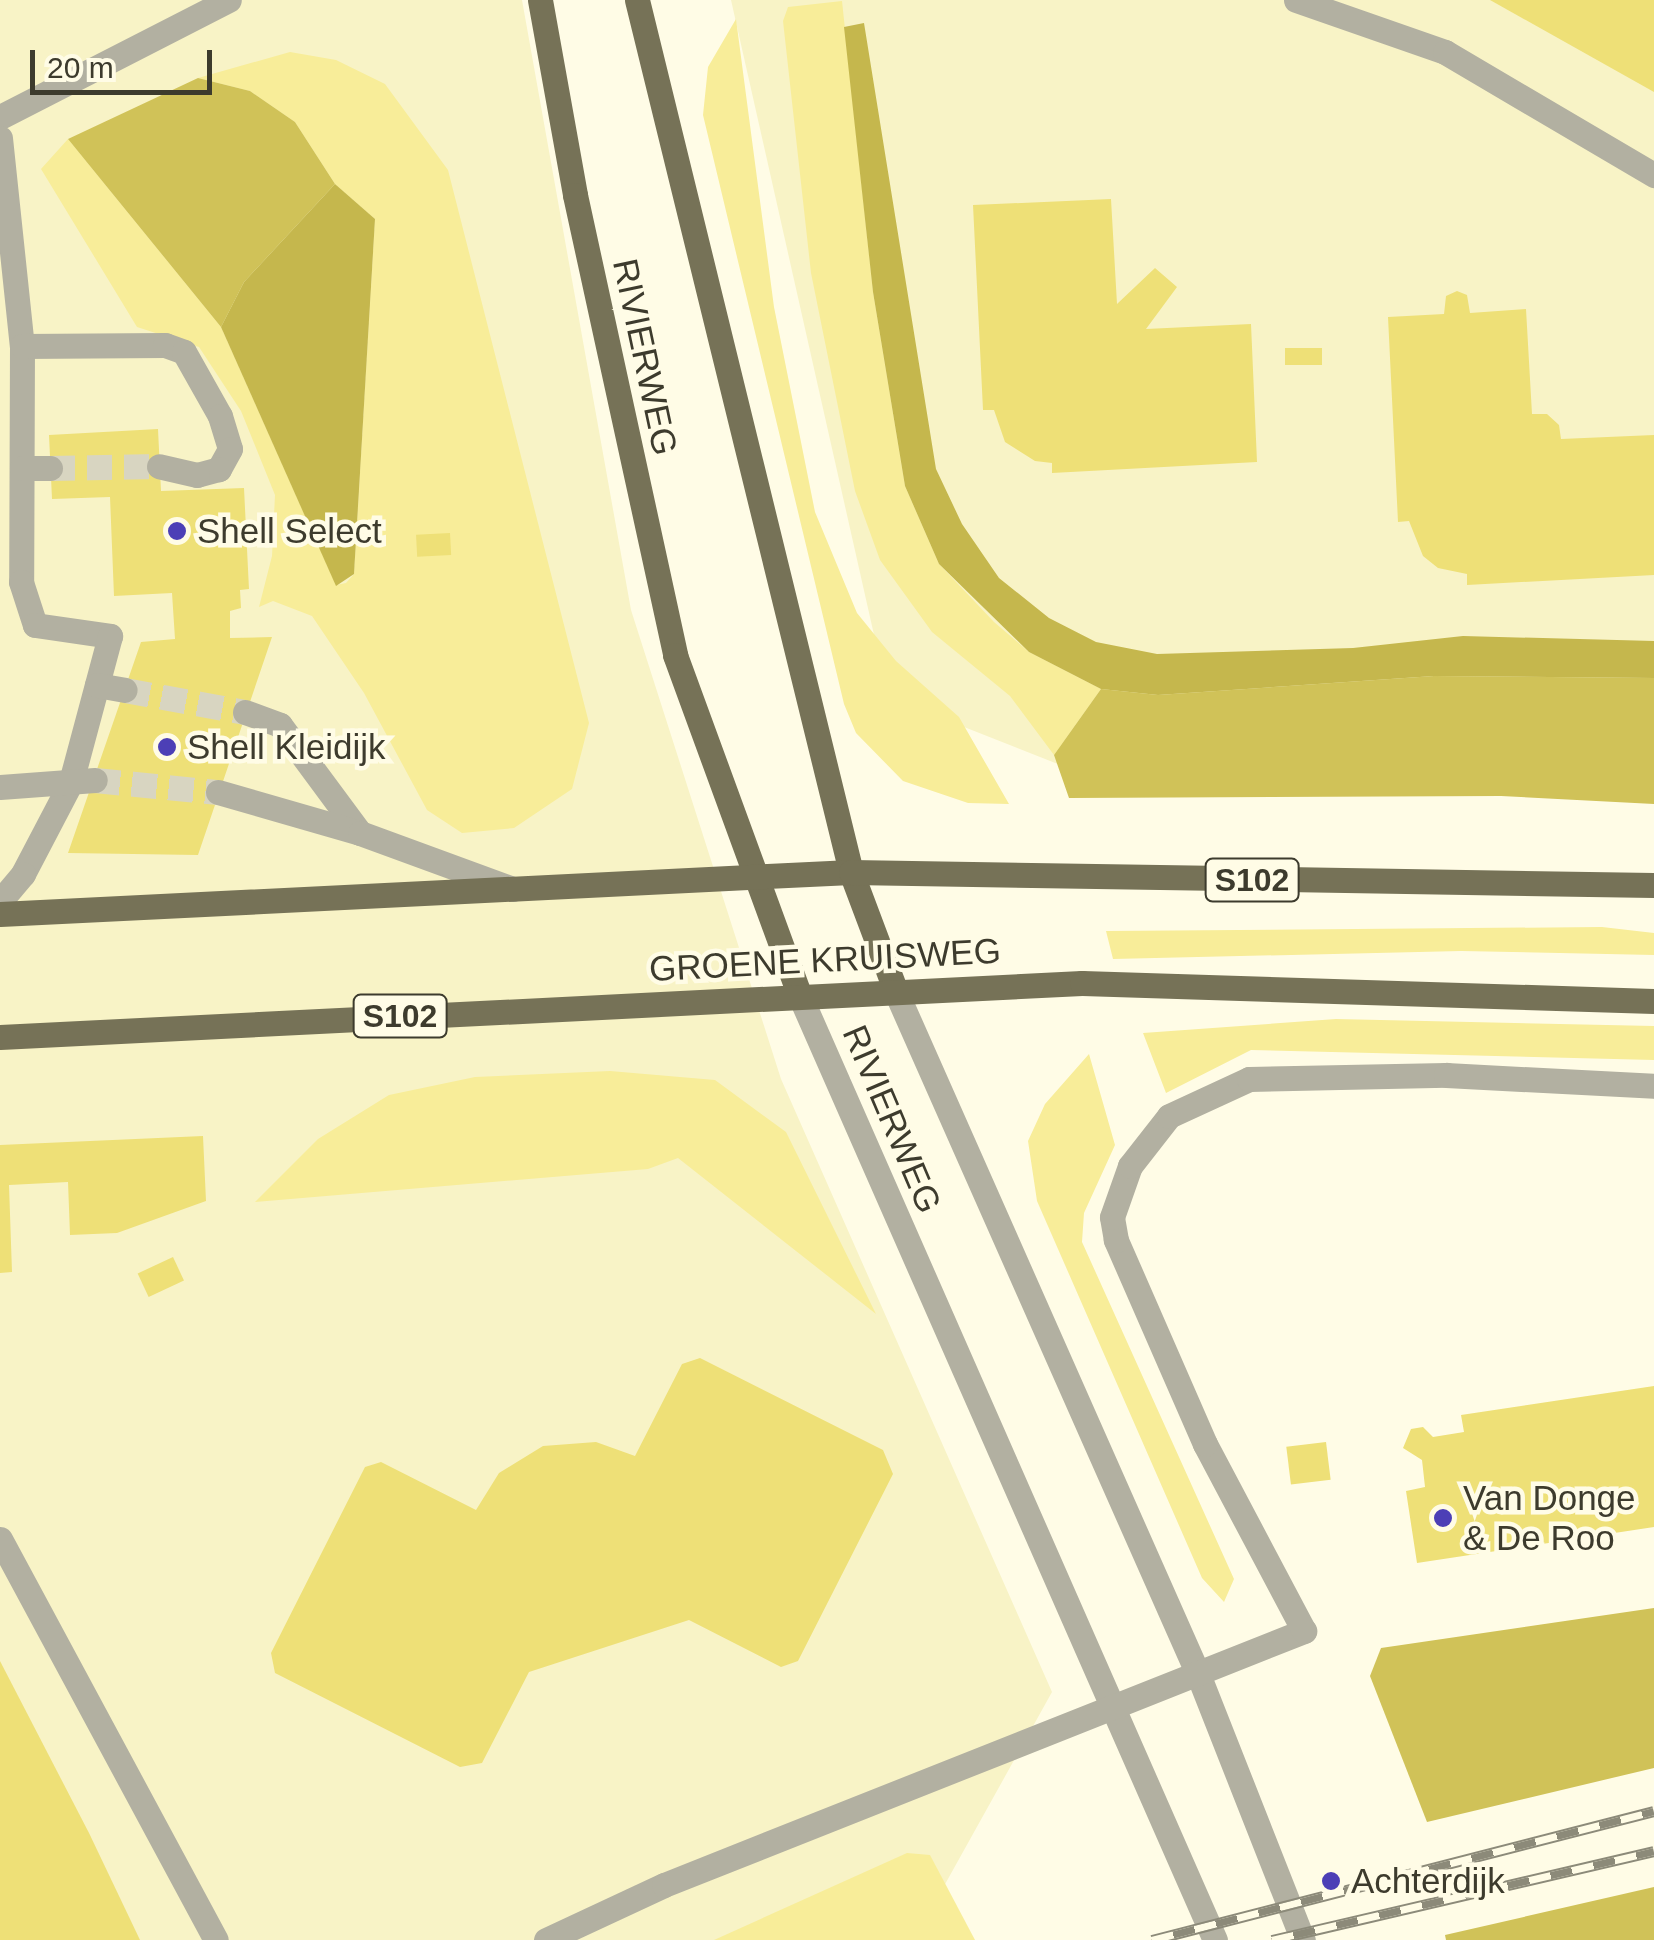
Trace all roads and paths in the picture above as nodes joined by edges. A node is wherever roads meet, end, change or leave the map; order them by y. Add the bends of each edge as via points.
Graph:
1 (228, 0) edge
2 (540, 0) edge
3 (637, 0) edge
4 (1296, 0) edge
5 (0, 117) edge
6 (0, 138) edge
7 (1654, 175) edge
8 (22, 346) junction
9 (159, 466) tunnel mouth
10 (22, 468) junction
11 (50, 468) tunnel mouth
12 (97, 685) junction
13 (126, 690) tunnel mouth
14 (246, 712) tunnel mouth
15 (83, 781) junction
16 (0, 788) edge
17 (218, 792) tunnel mouth
18 (360, 832) junction
19 (850, 872) junction
20 (755, 880) junction
21 (1654, 885) edge
22 (518, 891) junction
23 (0, 901) edge
24 (0, 914) edge
25 (896, 992) junction
26 (800, 996) junction
27 (1654, 1001) edge
28 (0, 1037) edge
29 (1654, 1086) edge
30 (0, 1538) edge
31 (1198, 1674) junction
32 (1110, 1710) junction
33 (216, 1940) edge
34 (546, 1940) edge
35 (1215, 1940) edge
36 (1302, 1940) edge

1 - 5 street
2 - 20 main road, RIVIERWEG via 674,655
3 - 19 main road, RIVIERWEG
4 - 7 street via 1444,52
6 - 8 street
8 - 9 street via 165,345 184,352 220,416 230,449 219,468 197,475
8 - 10 street
10 - 11 street
10 - 12 street via 20,582 35,625 110,636
12 - 13 street
12 - 15 street
14 - 18 street via 280,725
15 - 16 street
15 - 23 street
17 - 18 street
18 - 22 street
19 - 20 main road, S102
19 - 21 main road, S102
19 - 25 main road, RIVIERWEG
20 - 22 main road, S102
20 - 26 main road, RIVIERWEG
22 - 24 main road, S102
25 - 26 main road, GROENE KRUISWEG / S102
25 - 27 main road, GROENE KRUISWEG / S102 via 1082,984
25 - 31 street, RIVIERWEG
26 - 28 main road, GROENE KRUISWEG / S102
26 - 32 street, RIVIERWEG
29 - 31 street via 1446,1075 1249,1078 1169,1116 1144,1141 1112,1216 1116,1240 1197,1427 1304,1631
30 - 33 street
31 - 32 street
31 - 36 street, RIVIERWEG
32 - 34 street via 664,1885
32 - 35 street, RIVIERWEG

